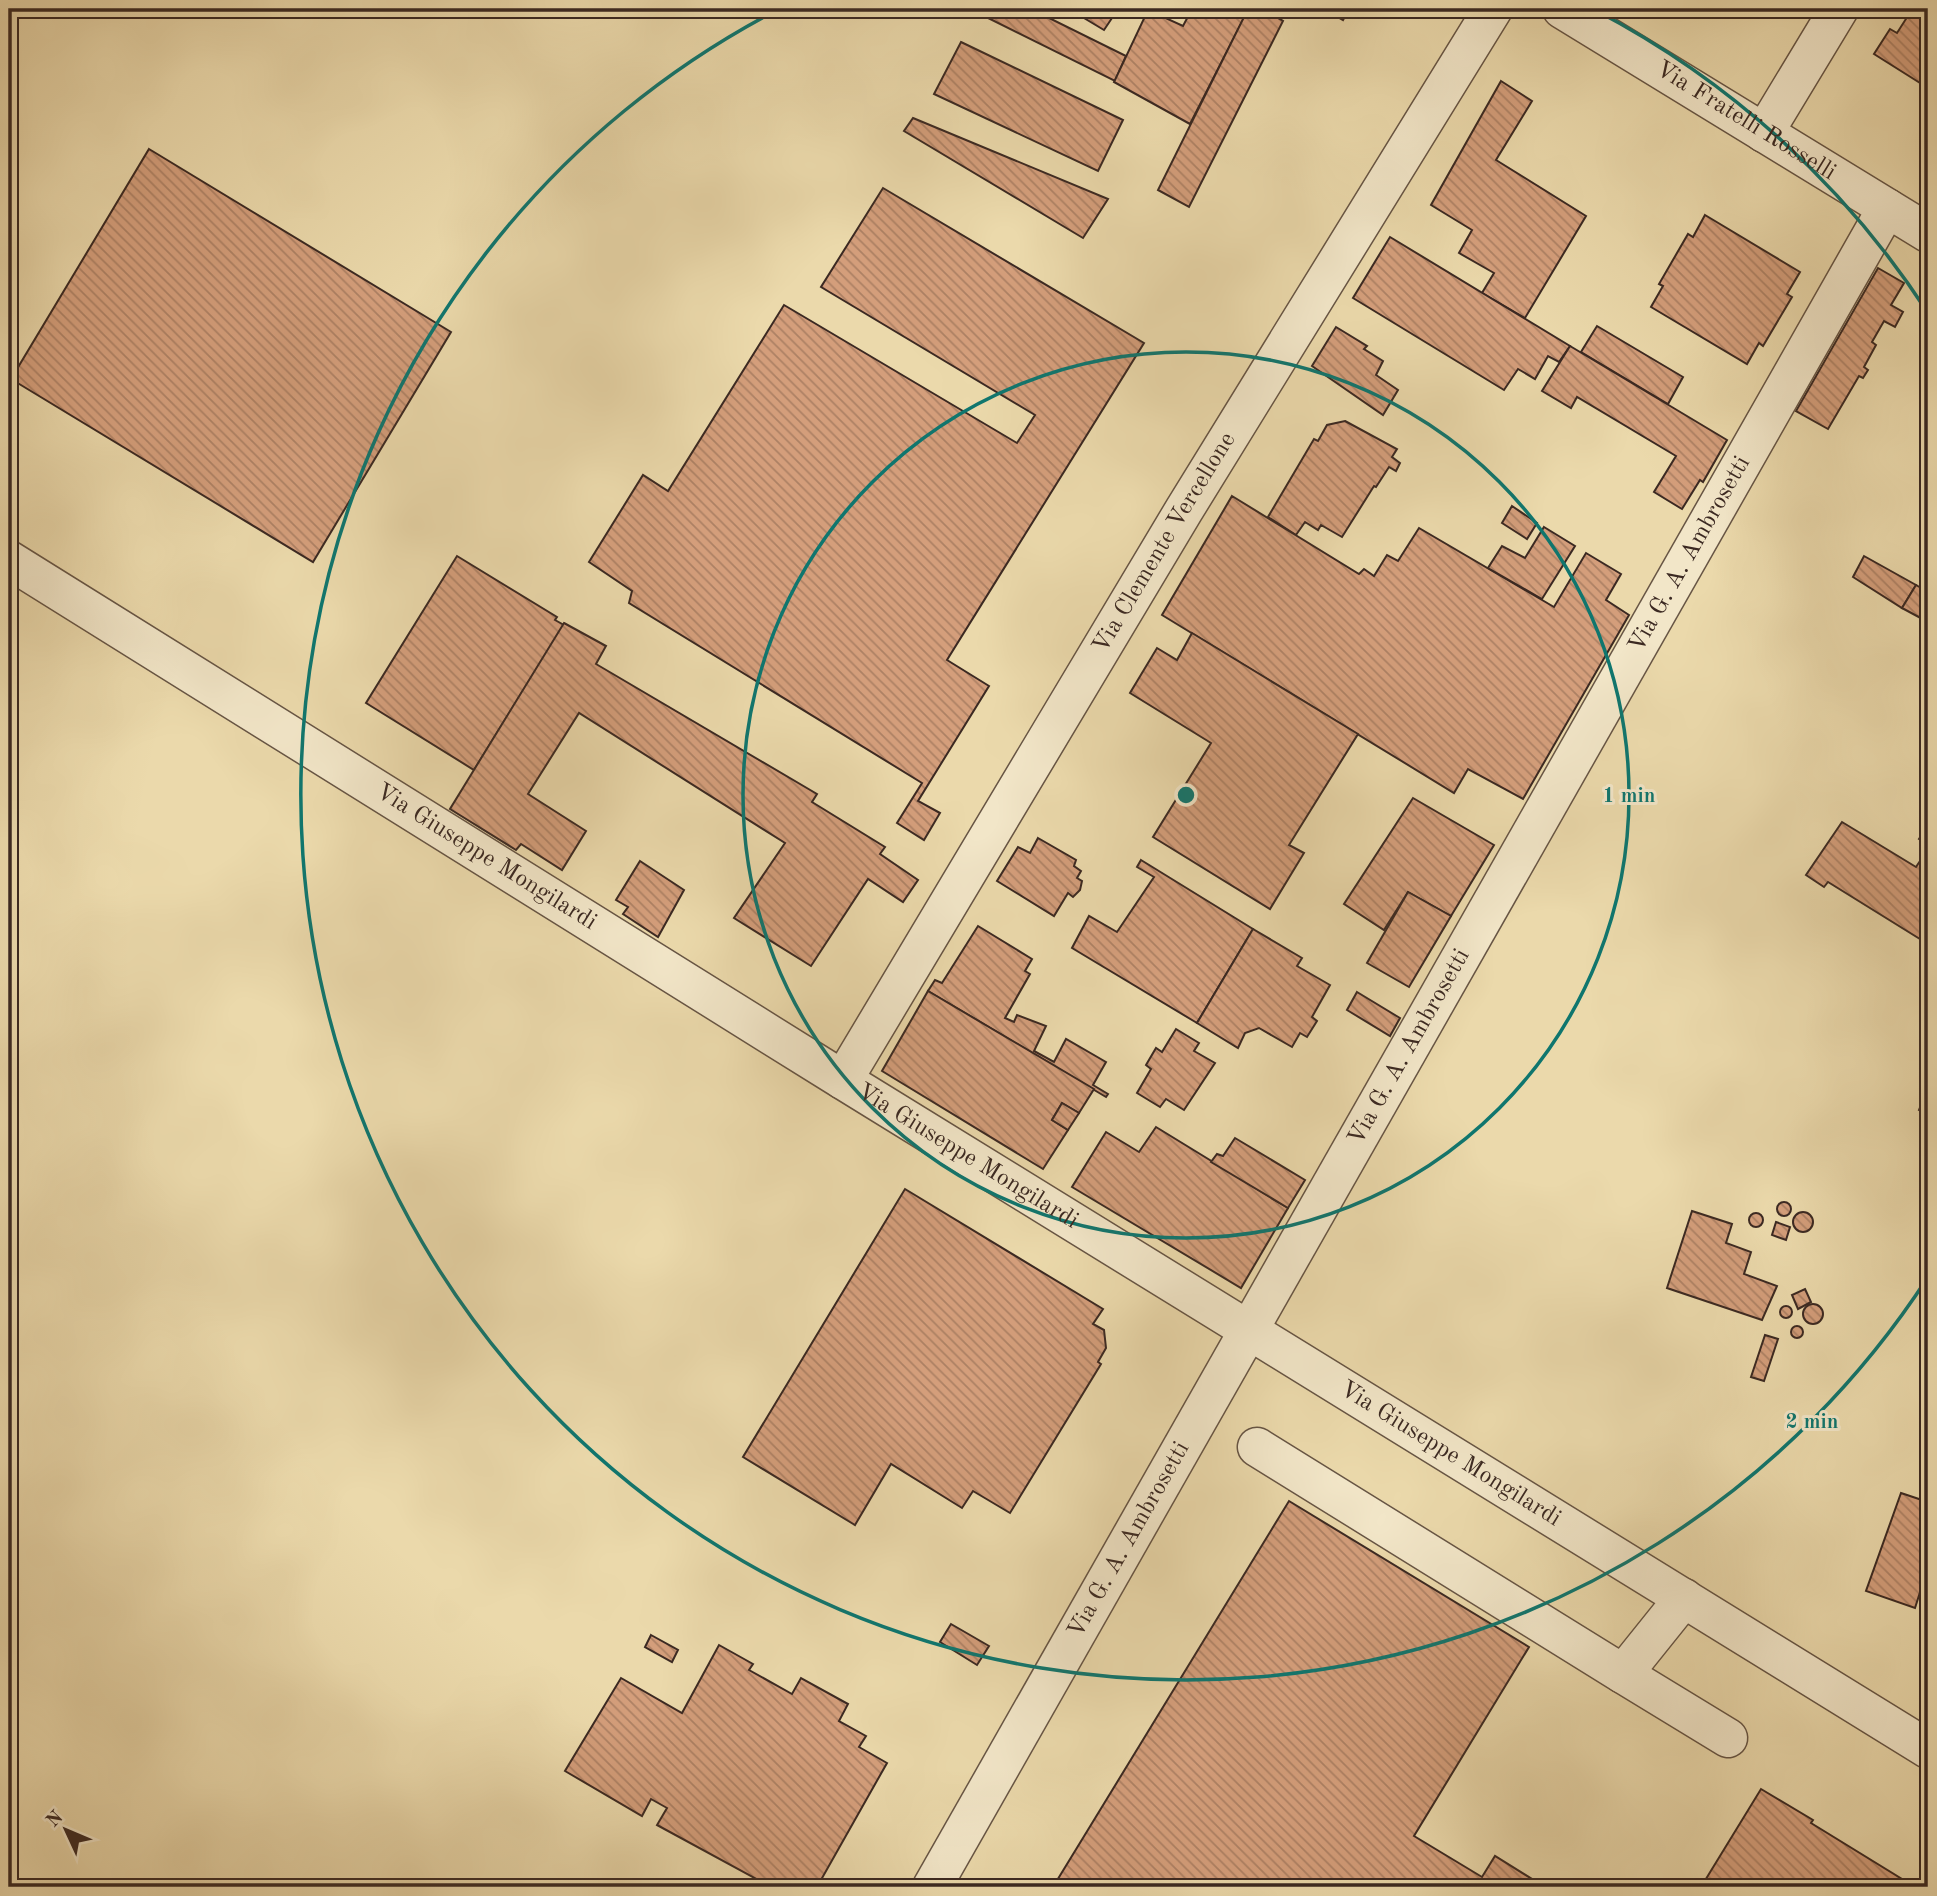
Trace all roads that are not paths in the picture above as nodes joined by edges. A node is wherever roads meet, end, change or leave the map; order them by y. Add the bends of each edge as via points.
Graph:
1 (1493, 9) edge
2 (1562, 9) edge
3 (1839, 9) edge
4 (1764, 133) junction
5 (1887, 208) junction
6 (1928, 233) edge
7 (9, 560) edge
8 (843, 1080) junction
9 (1251, 1329) junction
10 (1257, 1447) dead end
11 (1684, 1598) junction
12 (1623, 1674) junction
13 (1728, 1738) dead end
14 (1928, 1749) edge
15 (932, 1887) edge

1 - 8 street, Via Clemente Vercellone via 1184,510
2 - 4 street, Via Fratelli Rosselli
3 - 4 street
4 - 5 street, Via Fratelli Rosselli
5 - 6 street, Via Fratelli Rosselli
5 - 9 street, Via G. A. Ambrosetti
7 - 8 street, Via Giuseppe Mongilardi
8 - 9 street, Via Giuseppe Mongilardi
9 - 11 street, Via Giuseppe Mongilardi
9 - 15 street, Via G. A. Ambrosetti
10 - 12 street
11 - 12 street
11 - 14 street, Via Giuseppe Mongilardi
12 - 13 street

